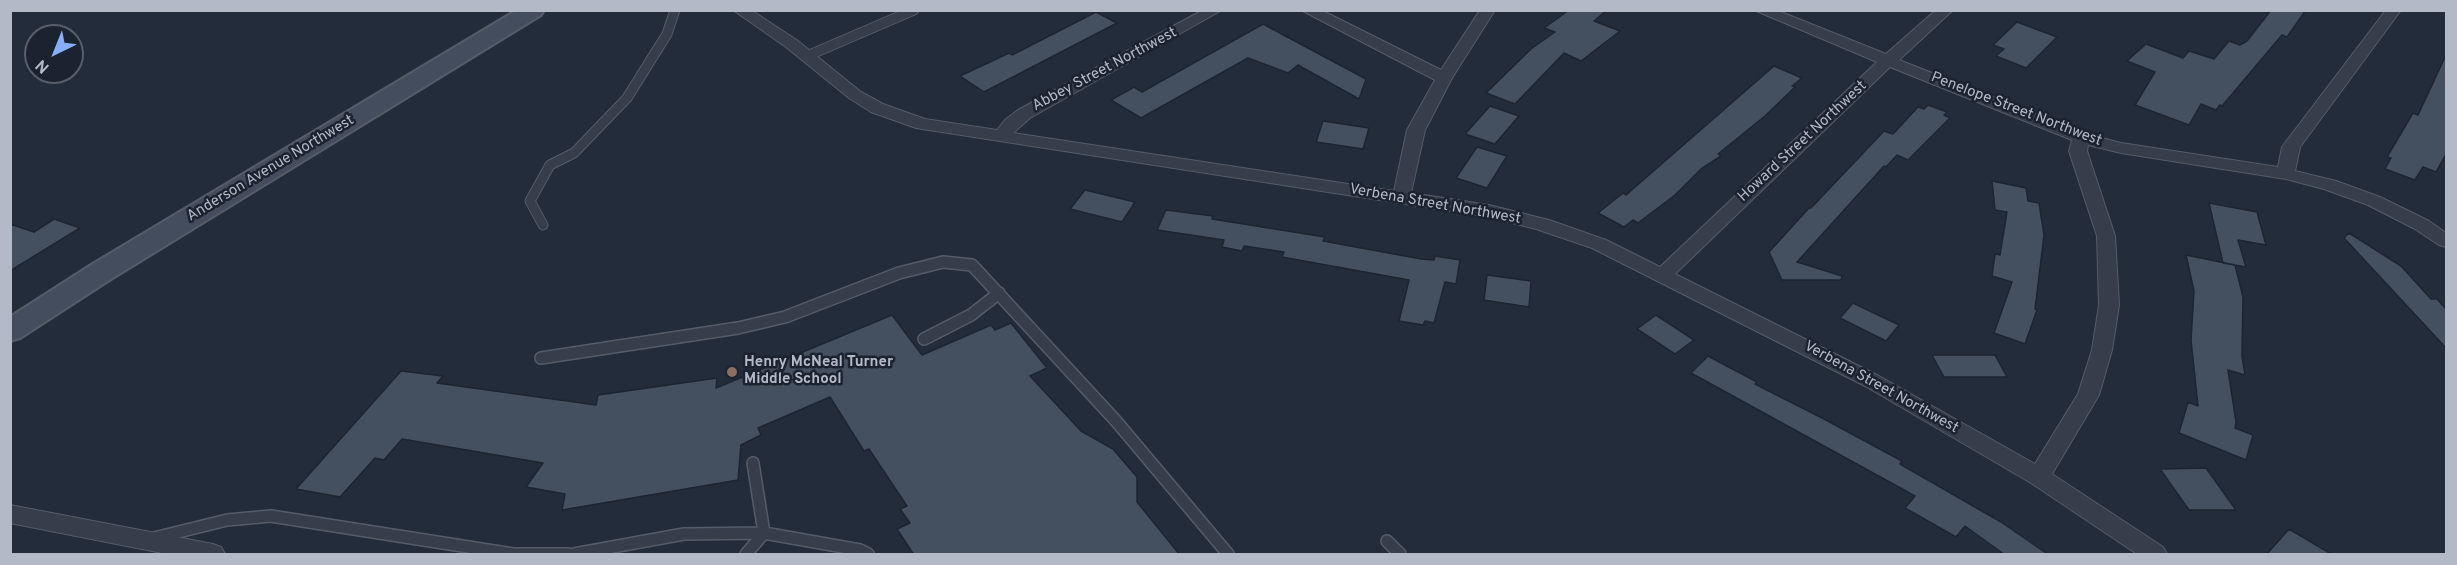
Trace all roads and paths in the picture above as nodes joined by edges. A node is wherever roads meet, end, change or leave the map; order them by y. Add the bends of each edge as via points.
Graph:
1 (533, 10) edge
2 (675, 10) edge
3 (740, 10) edge
4 (914, 10) edge
5 (1215, 10) edge
6 (1308, 10) edge
7 (1488, 10) edge
8 (1761, 10) edge
9 (1946, 10) edge
10 (2394, 10) edge
11 (807, 56) junction
12 (1888, 61) junction
13 (1444, 78) junction
14 (1001, 137) junction
15 (2081, 138) junction
16 (2286, 174) junction
17 (1401, 198) junction
18 (543, 225) dead end
19 (2446, 241) edge
20 (1663, 275) junction
21 (999, 293) junction
22 (10, 331) edge
23 (924, 339) dead end
24 (541, 358) dead end
25 (753, 463) dead end
26 (2039, 477) junction
27 (10, 514) edge
28 (764, 533) junction
29 (142, 541) junction
30 (1387, 542) dead end
31 (213, 555) edge
32 (568, 555) edge
33 (574, 555) edge
34 (746, 555) edge
35 (868, 555) edge
36 (1228, 555) edge
37 (1400, 555) edge
38 (2155, 555) edge

1 - 22 street, Anderson Avenue Northwest
2 - 18 lane via 667,34 627,98 574,153 550,165 530,201
3 - 11 street, Verbena Street Northwest
4 - 11 lane
5 - 14 street, Abbey Street Northwest via 1024,114
6 - 13 street
7 - 13 street
8 - 12 street, Penelope Street Northwest
9 - 12 street, Howard Street Northwest
10 - 16 street via 2291,147
11 - 14 street, Verbena Street Northwest via 877,108 922,124
12 - 15 street, Penelope Street Northwest
12 - 20 street, Howard Street Northwest
13 - 17 street via 1416,130
14 - 17 street, Verbena Street Northwest
15 - 16 street, Penelope Street Northwest
15 - 26 street via 2078,151 2106,236 2109,305 2102,350 2088,395
16 - 19 street, Penelope Street Northwest via 2374,201
17 - 20 street, Verbena Street Northwest via 1542,224 1599,244
20 - 26 street, Verbena Street Northwest via 1872,381
21 - 23 lane via 971,315
21 - 24 lane via 972,265 943,262 899,273 776,319
21 - 36 lane via 1116,422
25 - 28 lane
26 - 38 street, Verbena Street Northwest
27 - 29 street
28 - 33 lane via 684,534
28 - 34 lane
28 - 35 lane via 860,550
29 - 31 street
29 - 32 lane via 228,520 271,516 502,552
30 - 37 lane

